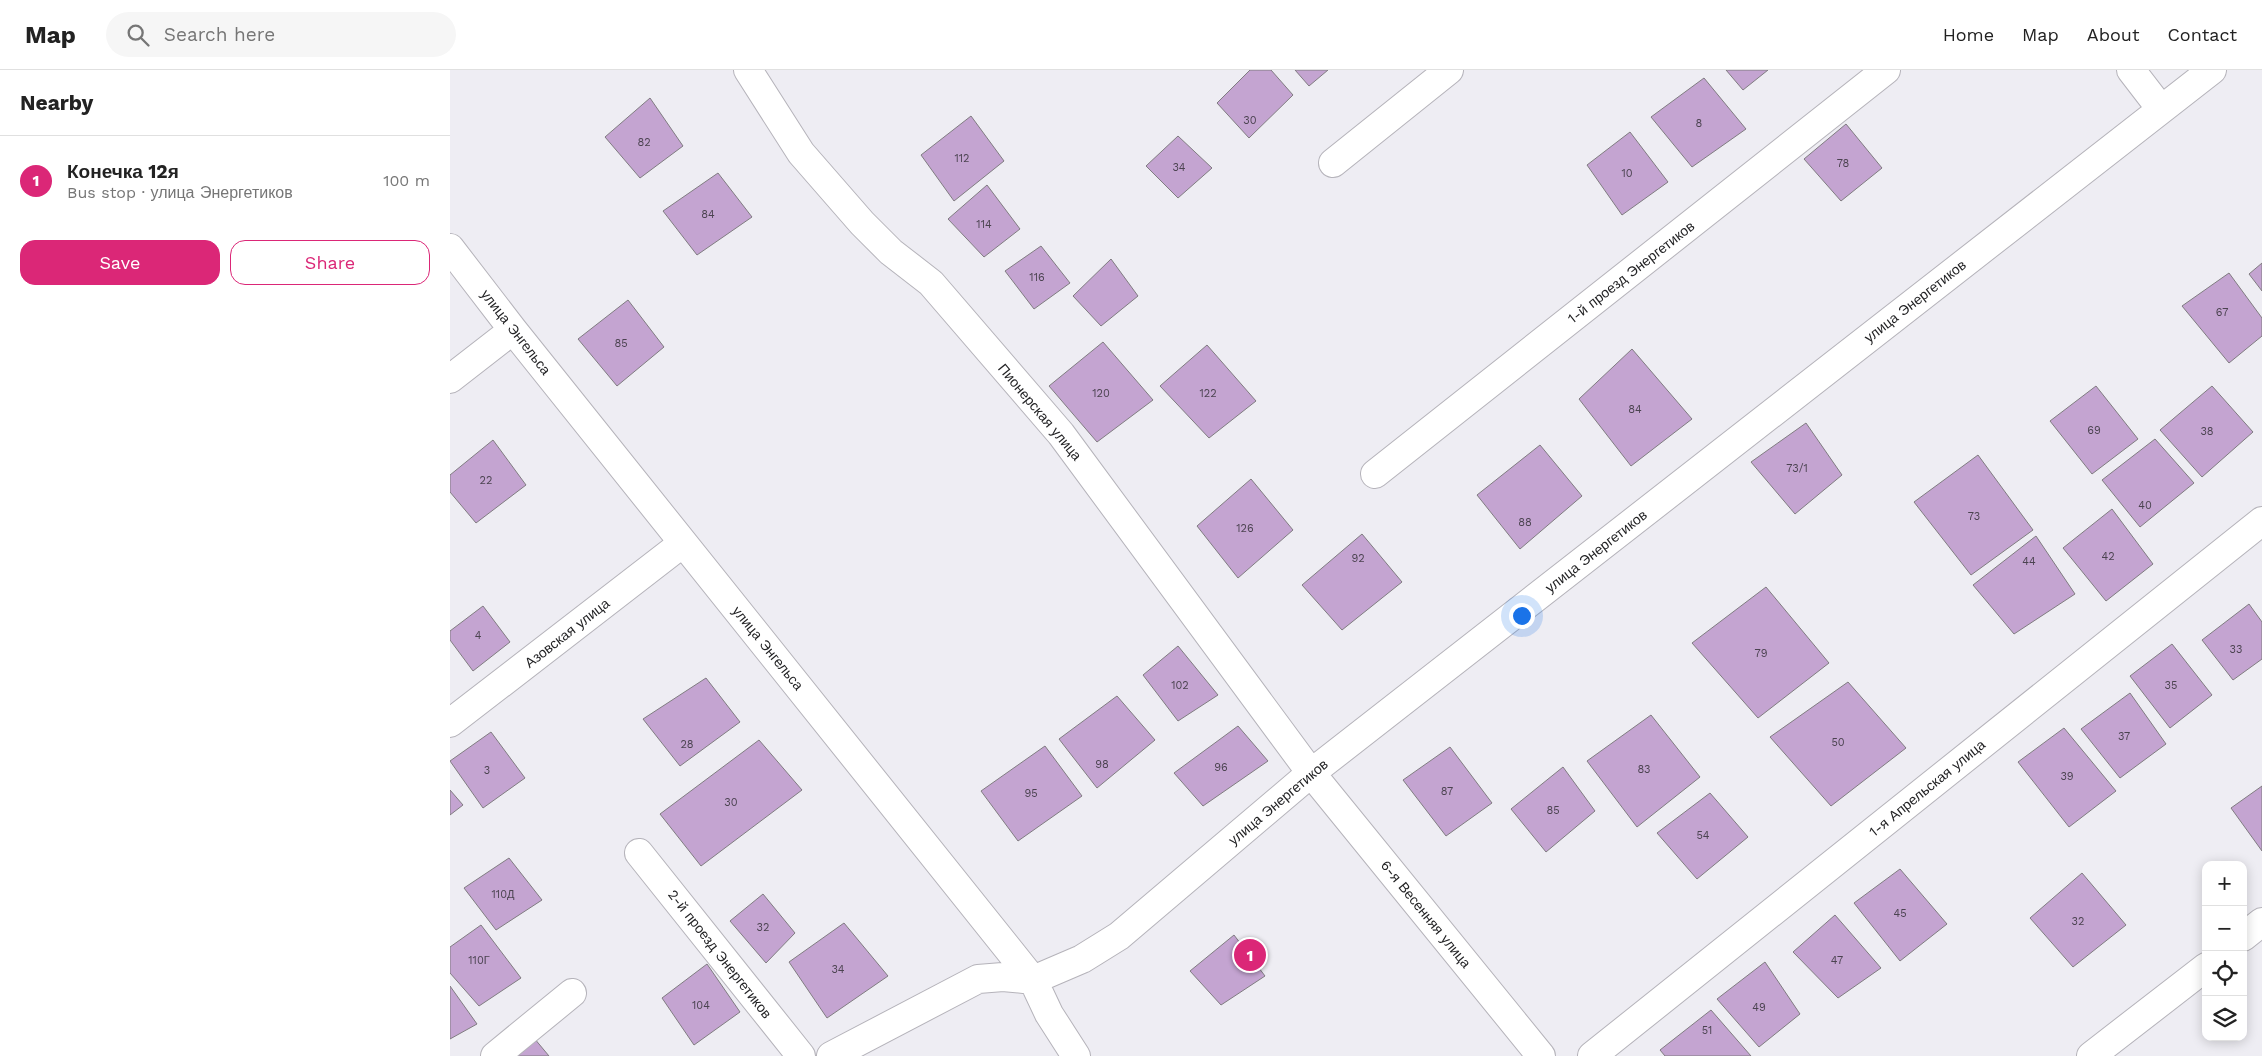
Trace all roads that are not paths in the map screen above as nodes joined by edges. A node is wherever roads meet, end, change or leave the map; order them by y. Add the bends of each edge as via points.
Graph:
1 (748, 70) edge
2 (1449, 70) edge
3 (1886, 70) edge
4 (2131, 70) edge
5 (2212, 70) edge
6 (2161, 109) junction
7 (1333, 162) dead end
8 (450, 248) edge
9 (513, 330) junction
10 (450, 378) edge
11 (1375, 474) dead end
12 (2262, 521) edge
13 (683, 543) junction
14 (450, 723) edge
15 (1311, 773) junction
16 (639, 853) dead end
17 (2262, 922) edge
18 (2247, 934) edge
19 (2202, 970) edge
20 (1033, 980) junction
21 (572, 993) dead end
22 (495, 1056) edge
23 (801, 1056) edge
24 (831, 1056) edge
25 (1076, 1056) edge
26 (1540, 1056) edge
27 (1592, 1056) edge
28 (2091, 1056) edge

1 - 15 street, Пионерская улица via 807,160 891,252 931,282 1061,434
2 - 7 street
3 - 11 street, 1-й проезд Энергетиков
4 - 6 street
5 - 6 street, улица Энергетиков
6 - 15 street, улица Энергетиков
8 - 9 street, улица Энгельса
9 - 10 street
9 - 13 street, улица Энгельса
12 - 27 street, 1-я Апрельская улица
13 - 14 street, Азовская улица
13 - 20 street, улица Энгельса
15 - 20 street, улица Энергетиков via 1119,936 1082,959
15 - 26 street, 6-я Весенняя улица
16 - 23 street, 2-й проезд Энергетиков
17 - 18 street
19 - 28 street
20 - 24 street, улица Энергетиков via 978,979
20 - 25 street, улица Энгельса via 1049,1014
21 - 22 street

